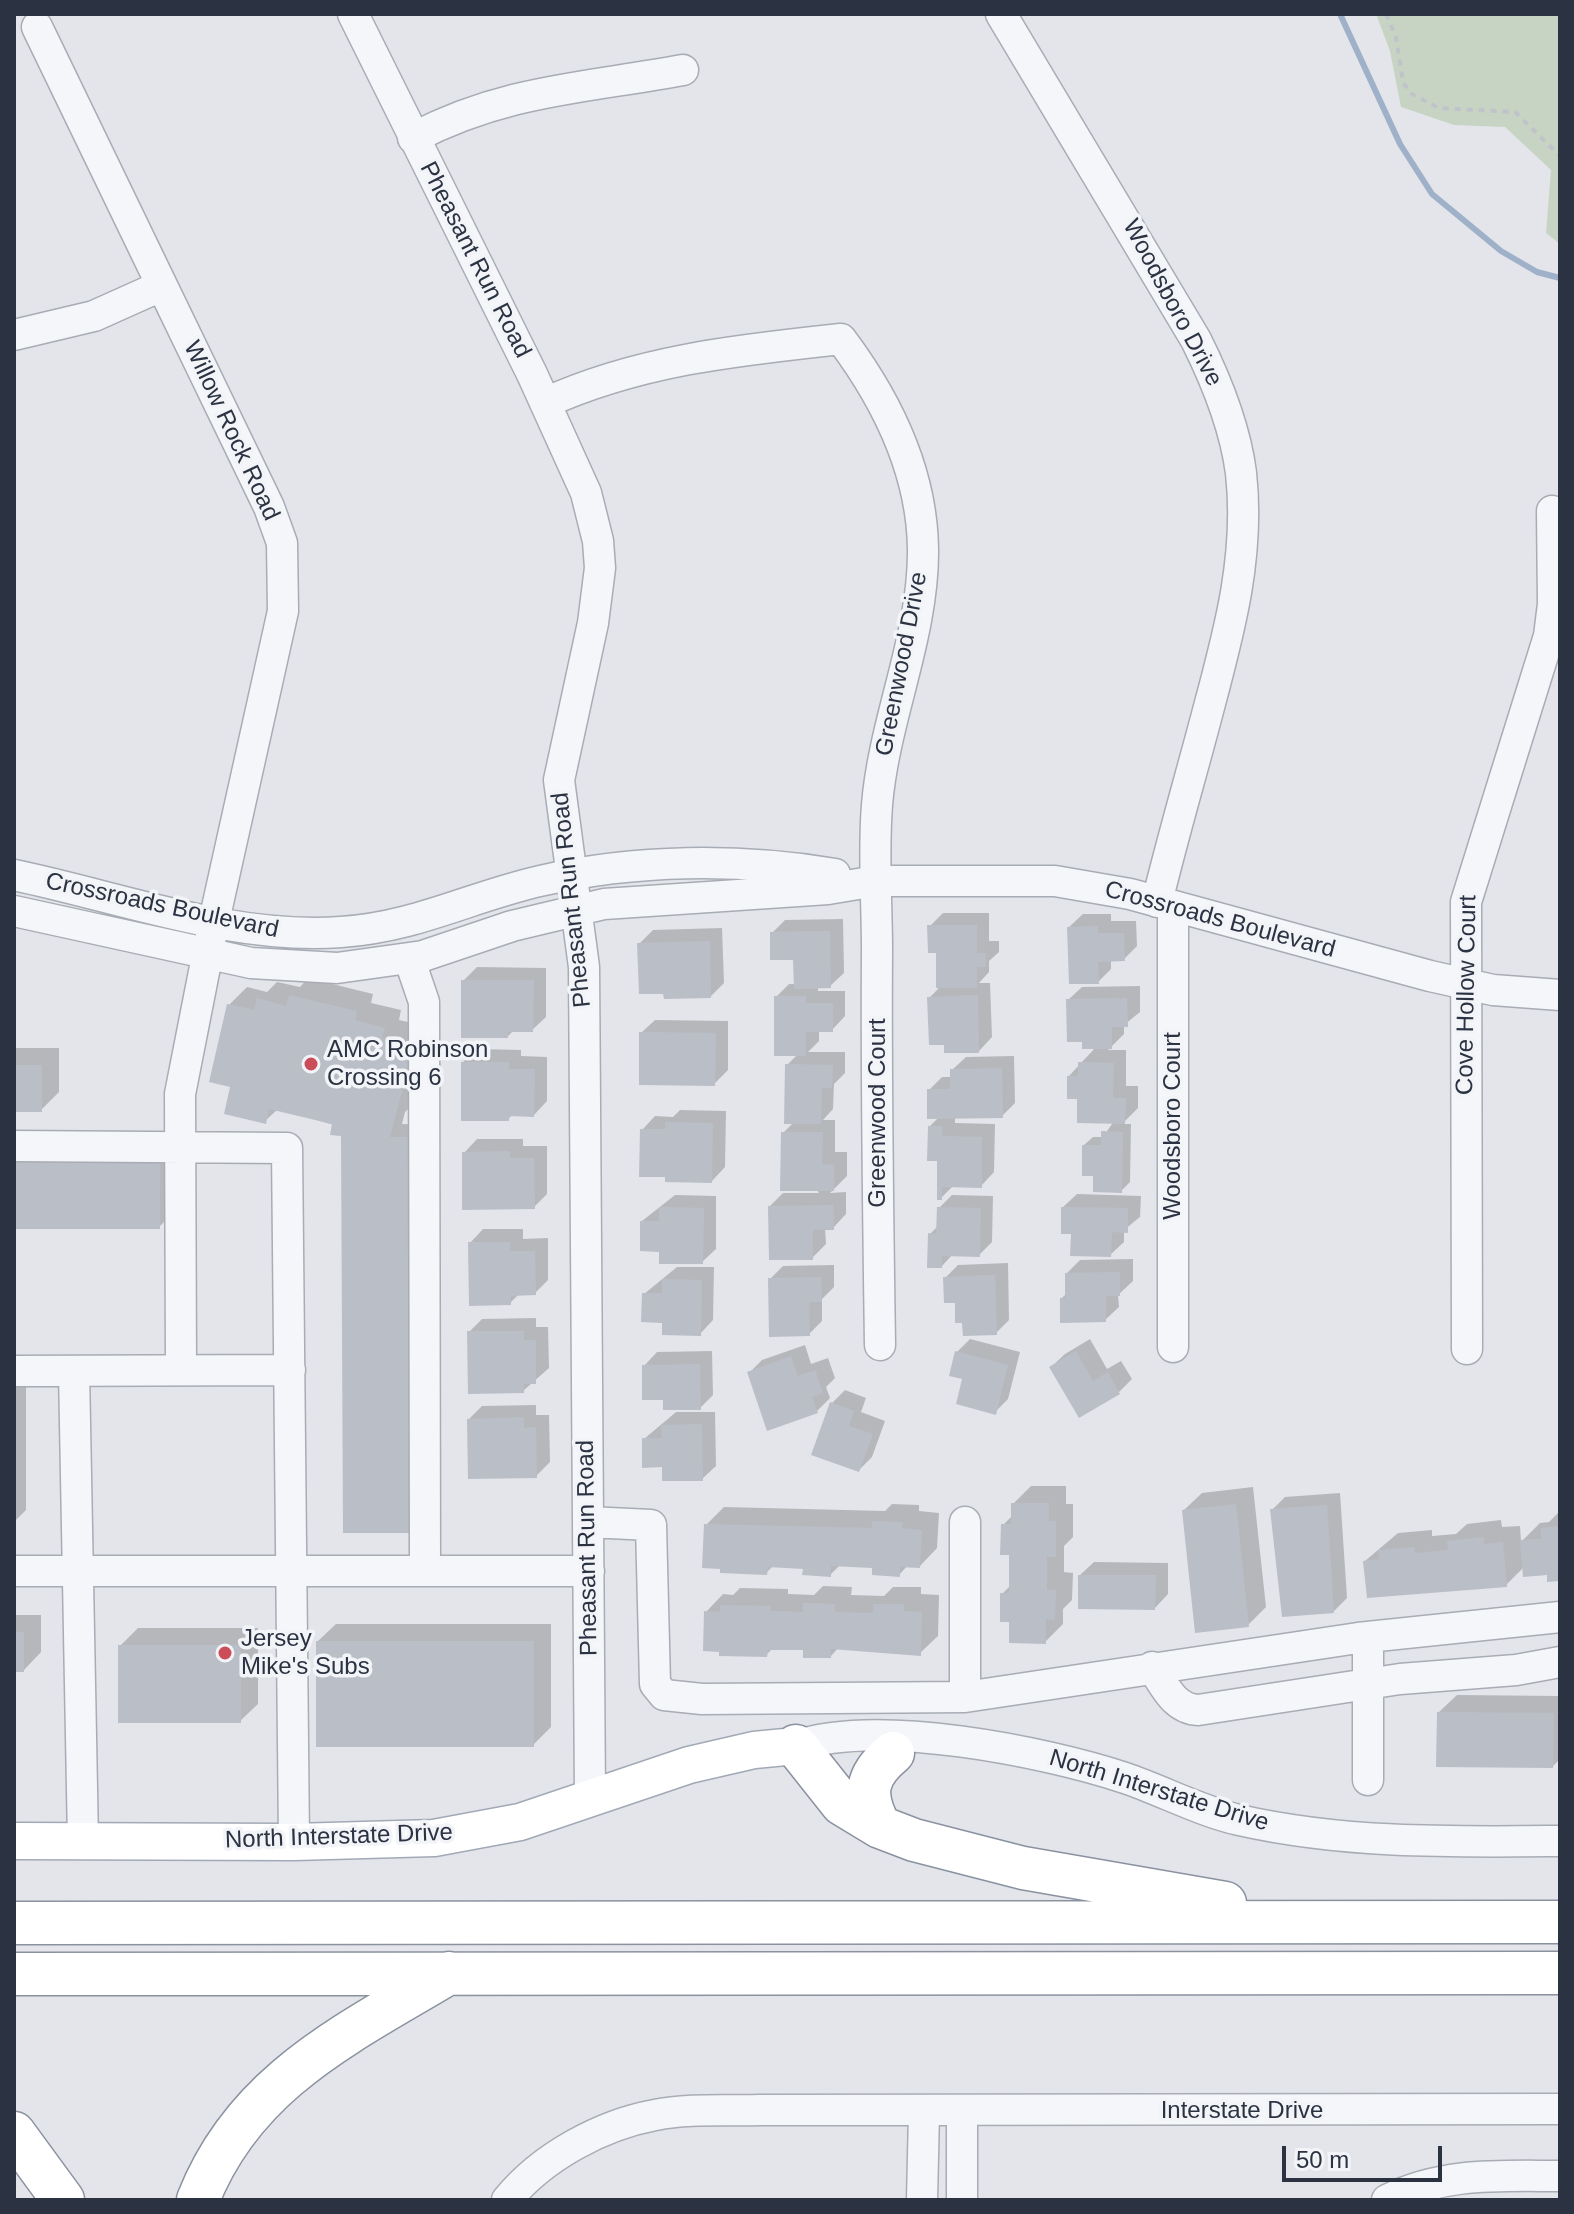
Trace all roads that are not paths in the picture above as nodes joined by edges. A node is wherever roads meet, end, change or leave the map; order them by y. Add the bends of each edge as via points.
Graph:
1 (353, 14) edge
2 (1001, 14) edge
3 (33, 22) edge
4 (683, 70) dead end
5 (413, 138) junction
6 (161, 286) junction
7 (14, 335) edge
8 (545, 403) junction
9 (1552, 511) dead end
10 (570, 876) junction
11 (27, 878) edge
12 (876, 881) junction
13 (1165, 904) junction
14 (576, 911) junction
15 (22, 913) edge
16 (214, 921) junction
17 (207, 955) junction
18 (409, 958) junction
19 (1465, 984) junction
20 (1560, 995) edge
21 (14, 1146) edge
22 (180, 1147) junction
23 (880, 1345) dead end
24 (1173, 1347) dead end
25 (1467, 1349) dead end
26 (181, 1370) junction
27 (290, 1370) junction
28 (14, 1371) edge
29 (74, 1371) junction
30 (588, 1522) junction
31 (965, 1522) dead end
32 (14, 1571) edge
33 (78, 1571) junction
34 (294, 1571) junction
35 (425, 1571) junction
36 (589, 1571) junction
37 (58, 1616) dead end
38 (1560, 1617) edge
39 (1368, 1637) junction
40 (1560, 1662) edge
41 (1152, 1667) junction
42 (1369, 1684) junction
43 (965, 1697) junction
44 (60, 1706) dead end
45 (796, 1746) junction
46 (997, 1749) junction
47 (893, 1753) junction
48 (1368, 1780) dead end
49 (590, 1798) junction
50 (880, 1827) junction
51 (14, 1841) edge
52 (83, 1841) junction
53 (1560, 1841) edge
54 (294, 1842) junction
55 (1337, 1922) junction
56 (1560, 1922) edge
57 (14, 1923) edge
58 (449, 1973) junction
59 (1560, 1973) edge
60 (14, 1974) edge
61 (1560, 2109) edge
62 (924, 2112) junction
63 (962, 2112) junction
64 (14, 2133) edge
65 (1560, 2176) edge
66 (63, 2200) edge
67 (198, 2200) edge
68 (507, 2200) edge
69 (922, 2200) edge
70 (962, 2200) edge
71 (1387, 2200) edge

1 - 5 street, Pheasant Run Road
2 - 13 street, Woodsboro Drive via 1196,340 1233,430 1244,531 1239,588
3 - 6 street, Willow Rock Road
4 - 5 street via 516,96
5 - 8 street, Pheasant Run Road
6 - 7 street via 94,316
6 - 16 street, Willow Rock Road via 269,507 284,566 283,611
8 - 10 street, Pheasant Run Road via 586,493 600,568 559,780
8 - 12 street, Greenwood Drive via 597,380 656,363 841,339 865,371 902,446 917,499 923,549 914,622 883,750 874,836
9 - 19 street, Cove Hollow Court via 1549,636 1469,884
10 - 12 street, Crossroads Boulevard via 620,867 712,863
10 - 14 street, Pheasant Run Road
10 - 16 street, Crossroads Boulevard via 390,927 313,933
11 - 15 street
11 - 16 street, Crossroads Boulevard
12 - 13 street, Crossroads Boulevard via 1055,881
12 - 14 street, Crossroads Boulevard via 604,904
12 - 23 street, Greenwood Court
13 - 19 street, Crossroads Boulevard
13 - 24 street, Woodsboro Court
14 - 18 street, Crossroads Boulevard
14 - 30 street, Pheasant Run Road via 584,967
15 - 17 street, Crossroads Boulevard
16 - 17 street, Willow Rock Road
17 - 18 street, Crossroads Boulevard via 296,968
17 - 22 street, Willow Rock Road via 180,1094
18 - 35 street via 424,1002
19 - 20 street, Crossroads Boulevard
19 - 25 street, Cove Hollow Court
21 - 22 street
22 - 26 street, Willow Rock Road
22 - 27 street via 287,1148
26 - 27 street
26 - 29 street
27 - 34 street
28 - 29 street
29 - 33 street
30 - 36 street, Pheasant Run Road
30 - 43 street via 651,1525 655,1684 664,1695
31 - 43 street
32 - 33 street
33 - 34 street
33 - 52 street
34 - 35 street
34 - 54 street
35 - 36 street
36 - 49 street, Pheasant Run Road
37 - 44 street
38 - 39 street
39 - 41 street
39 - 42 street
40 - 42 street
41 - 42 street via 1184,1709
41 - 43 street
42 - 48 street
45 - 46 street, North Interstate Drive via 821,1738 911,1738
45 - 47 street, North Interstate Drive via 822,1754
45 - 49 main road, North Interstate Drive via 699,1762
45 - 50 highway via 842,1804
46 - 47 street, North Interstate Drive
46 - 53 street, North Interstate Drive via 1085,1765 1236,1819 1294,1831 1419,1842
47 - 50 highway via 876,1768 867,1788
49 - 54 main road, North Interstate Drive via 520,1822 434,1838
50 - 55 highway via 1023,1868
51 - 52 main road, North Interstate Drive
52 - 54 main road, North Interstate Drive
55 - 56 highway
55 - 57 highway
58 - 59 highway
58 - 60 highway
58 - 67 highway via 290,2072 257,2103 225,2146
61 - 63 street, Interstate Drive
62 - 63 street, Interstate Drive
62 - 68 street via 657,2114 579,2142
62 - 69 street
63 - 70 street
64 - 66 highway
65 - 71 street via 1461,2176

